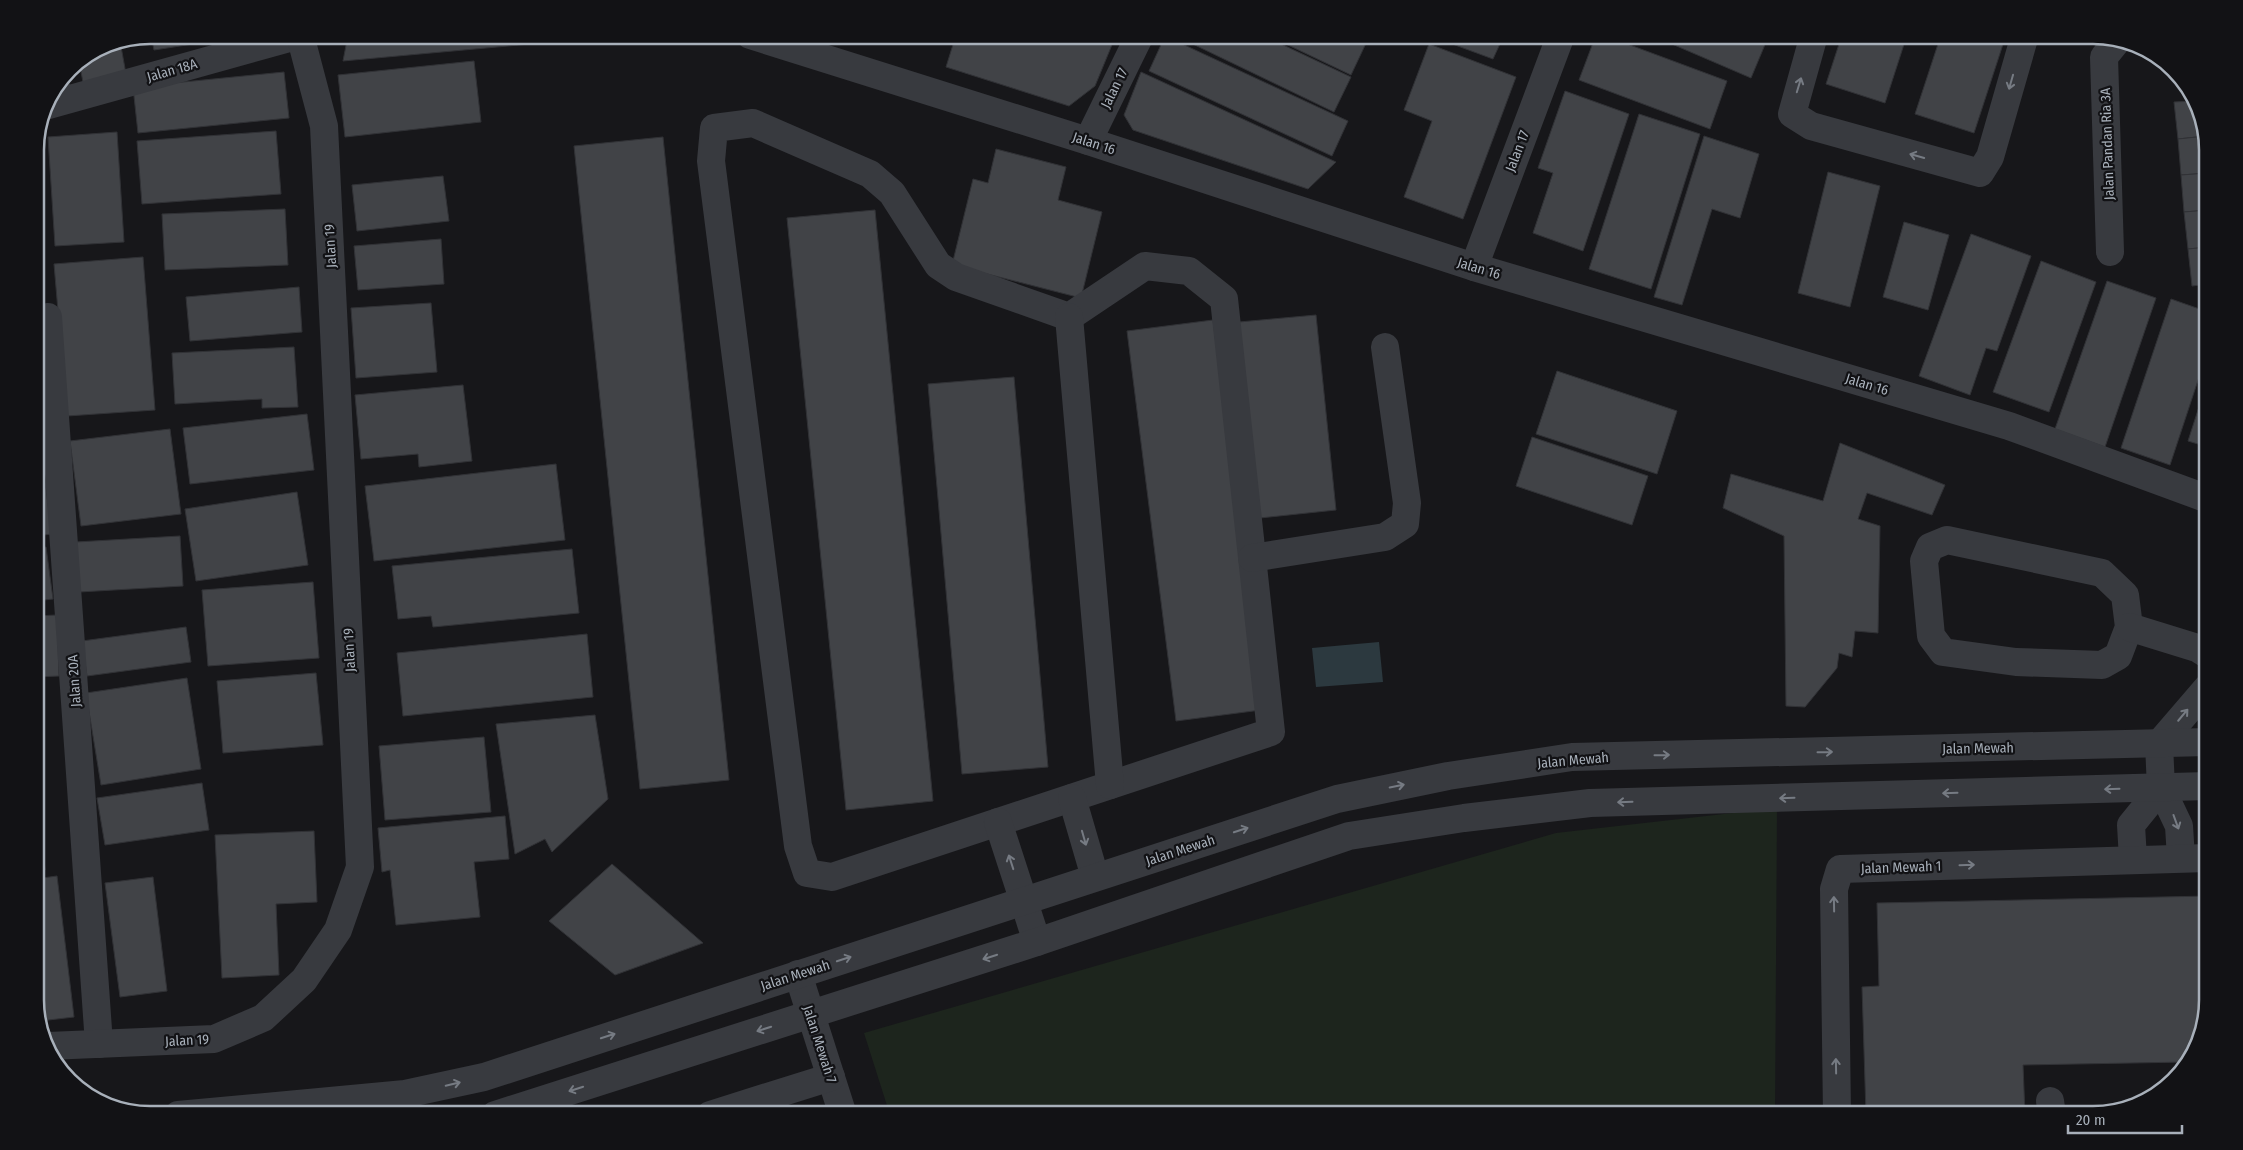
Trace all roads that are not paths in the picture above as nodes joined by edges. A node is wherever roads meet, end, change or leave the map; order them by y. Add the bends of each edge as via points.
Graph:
1 (268, 44) edge
2 (302, 44) edge
3 (779, 44) edge
4 (1136, 44) edge
5 (1558, 44) edge
6 (1811, 44) edge
7 (2022, 44) edge
8 (2113, 46) edge
9 (55, 103) edge
10 (1088, 141) junction
11 (2110, 252) dead end
12 (1474, 267) junction
13 (48, 317) dead end
14 (1069, 317) junction
15 (1386, 347) dead end
16 (2199, 496) edge
17 (1252, 558) junction
18 (2129, 627) junction
19 (2199, 649) edge
20 (2199, 697) edge
21 (2199, 742) edge
22 (2159, 744) junction
23 (1110, 785) junction
24 (2199, 786) edge
25 (2161, 788) junction
26 (1072, 798) junction
27 (998, 822) junction
28 (2181, 858) junction
29 (2199, 858) edge
30 (2133, 859) junction
31 (1095, 878) junction
32 (1024, 902) junction
33 (1037, 942) junction
34 (798, 974) junction
35 (811, 1014) junction
36 (99, 1044) junction
37 (54, 1046) edge
38 (831, 1077) junction
39 (409, 1105) edge
40 (386, 1106) edge
41 (523, 1106) edge
42 (739, 1106) edge
43 (840, 1106) edge
44 (1837, 1106) edge

1 - 9 street, Jalan 18A
2 - 36 street, Jalan 19 via 324,126 360,866 338,930 304,980 262,1018 214,1039
3 - 10 street, Jalan 16
4 - 10 street, Jalan 17
5 - 12 street, Jalan 17
7 -> 6 street via 1990,157 1980,173 1811,126 1792,114
8 - 11 street, Jalan Pandan Ria 3A via 2104,57
10 - 12 street, Jalan 16
12 - 16 street, Jalan 16 via 2009,426
13 - 36 street, Jalan 20A
14 - 17 street via 1145,266 1190,271 1224,299
14 - 23 street
14 - 27 street via 956,277 938,265 892,193 870,174 753,123 714,128 711,161 798,846 807,873 832,877
15 - 17 street via 1407,503 1406,524 1385,537
17 - 23 street via 1271,732
18 - 18 street via 2125,596 2102,573 1947,540 1930,547 1924,561 1931,636 1943,652 2016,662 2102,665 2118,656
18 - 19 street
22 -> 20 street
21 - 22 street, Jalan Mewah
22 - 25 street
31 -> 22 street, Jalan Mewah via 1337,799 1448,776 1572,757
23 - 26 street
24 - 25 street
25 -> 28 street via 2179,826
25 - 30 street via 2131,825
25 -> 33 street via 1590,803 1464,818 1349,836
26 - 27 street
26 -> 31 street
32 -> 27 street
28 - 29 street, Jalan Mewah 1
28 - 30 street, Jalan Mewah 1
44 -> 30 street, Jalan Mewah 1 via 1834,889 1840,870
31 - 32 street, Jalan Mewah
32 - 33 street
34 -> 32 street, Jalan Mewah
33 -> 35 street
34 - 35 street, Jalan Mewah 7
39 -> 34 street, Jalan Mewah via 484,1077
35 - 38 street, Jalan Mewah 7
35 -> 41 street
36 - 37 street, Jalan 19
38 - 42 street
38 - 43 street, Jalan Mewah 7
39 - 40 street, Jalan Mewah

